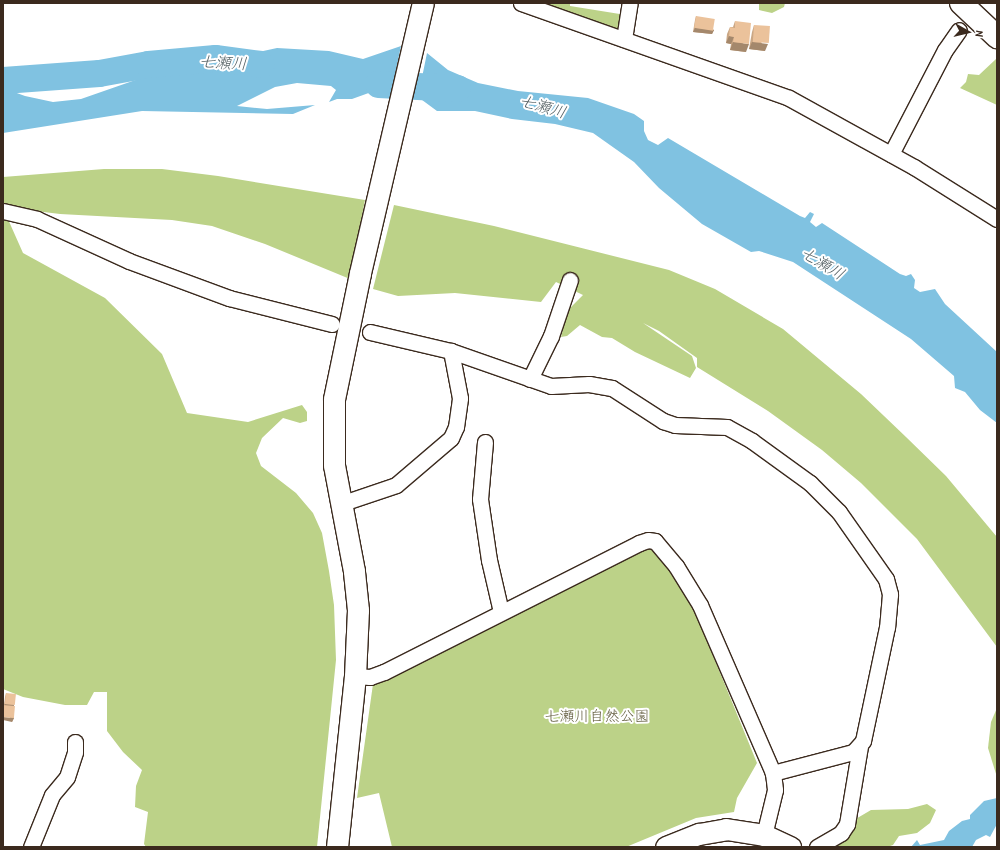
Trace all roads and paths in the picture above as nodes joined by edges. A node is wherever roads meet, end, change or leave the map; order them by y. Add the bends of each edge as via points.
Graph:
1 (521, 3) edge
2 (630, 3) edge
3 (961, 3) edge
4 (423, 4) edge
5 (959, 30) dead end
6 (997, 37) edge
7 (624, 39) junction
8 (892, 154) junction
9 (3, 210) edge
10 (997, 219) edge
11 (570, 280) dead end
12 (332, 324) dead end
13 (370, 332) dead end
14 (451, 352) junction
15 (530, 379) junction
16 (485, 442) dead end
17 (340, 504) junction
18 (501, 612) junction
19 (355, 676) junction
20 (75, 742) dead end
21 (860, 746) junction
22 (773, 773) junction
23 (764, 835) junction
24 (31, 847) edge
25 (337, 847) edge
26 (666, 847) edge
27 (790, 847) edge
28 (817, 847) edge

1 - 7 street
2 - 7 street
3 - 6 highway
4 - 17 street via 334,399 333,448
5 - 8 street via 945,50
7 - 8 street via 789,98
8 - 10 street
9 - 12 street via 37,219 129,260 229,298
11 - 15 street via 551,336
13 - 14 street
14 - 15 street
14 - 17 street via 460,398 456,427 451,438 396,485
15 - 21 street via 555,386 584,384 612,388 668,423 683,426 715,426 733,430 810,483 839,512 886,579 890,600
16 - 18 street via 480,500 489,560
17 - 19 street via 356,588
18 - 19 street via 384,672 370,677
18 - 22 street via 639,543 655,541 676,566 702,611
19 - 25 street
20 - 24 street via 75,752 67,777 52,795
21 - 22 street via 853,752
21 - 28 street via 847,824 841,833
22 - 23 street via 775,790
23 - 26 street via 717,830
23 - 27 street

